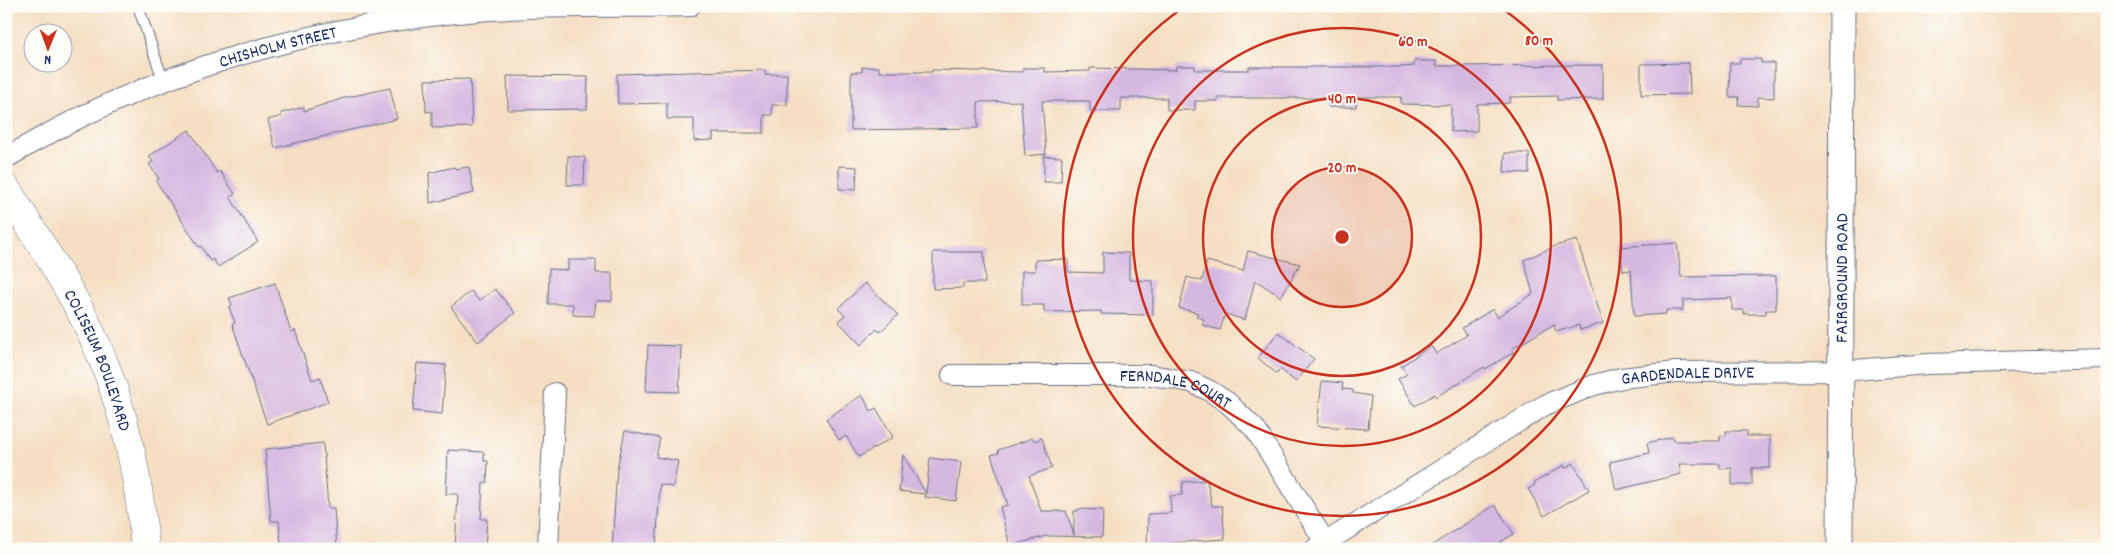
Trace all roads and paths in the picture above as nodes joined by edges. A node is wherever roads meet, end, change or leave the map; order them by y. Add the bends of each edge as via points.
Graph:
1 (138, 6) edge
2 (690, 6) edge
3 (1842, 6) edge
4 (478, 9) edge
5 (163, 80) junction
6 (6, 158) edge
7 (6, 188) edge
8 (2107, 359) edge
9 (1841, 371) junction
10 (952, 375) dead end
11 (555, 393) dead end
12 (1320, 546) edge
13 (145, 549) edge
14 (548, 549) edge
15 (1840, 549) edge

1 - 5 lane
2 - 4 street, CHISHOLM STREET
3 - 9 street, FAIRGROUND ROAD
4 - 5 street, CHISHOLM STREET via 314,35 238,55
5 - 6 street, CHISHOLM STREET via 81,116
7 - 13 main road, COLISEUM BOULEVARD via 64,282 105,364 130,445
8 - 9 street, GARDENDALE DRIVE via 1928,364
9 - 12 street, GARDENDALE DRIVE via 1676,372 1621,378 1594,385 1522,418
9 - 15 street, FAIRGROUND ROAD
10 - 12 street, FERNDALE COURT via 1150,375 1184,381 1210,391 1227,402 1255,429
11 - 14 street

